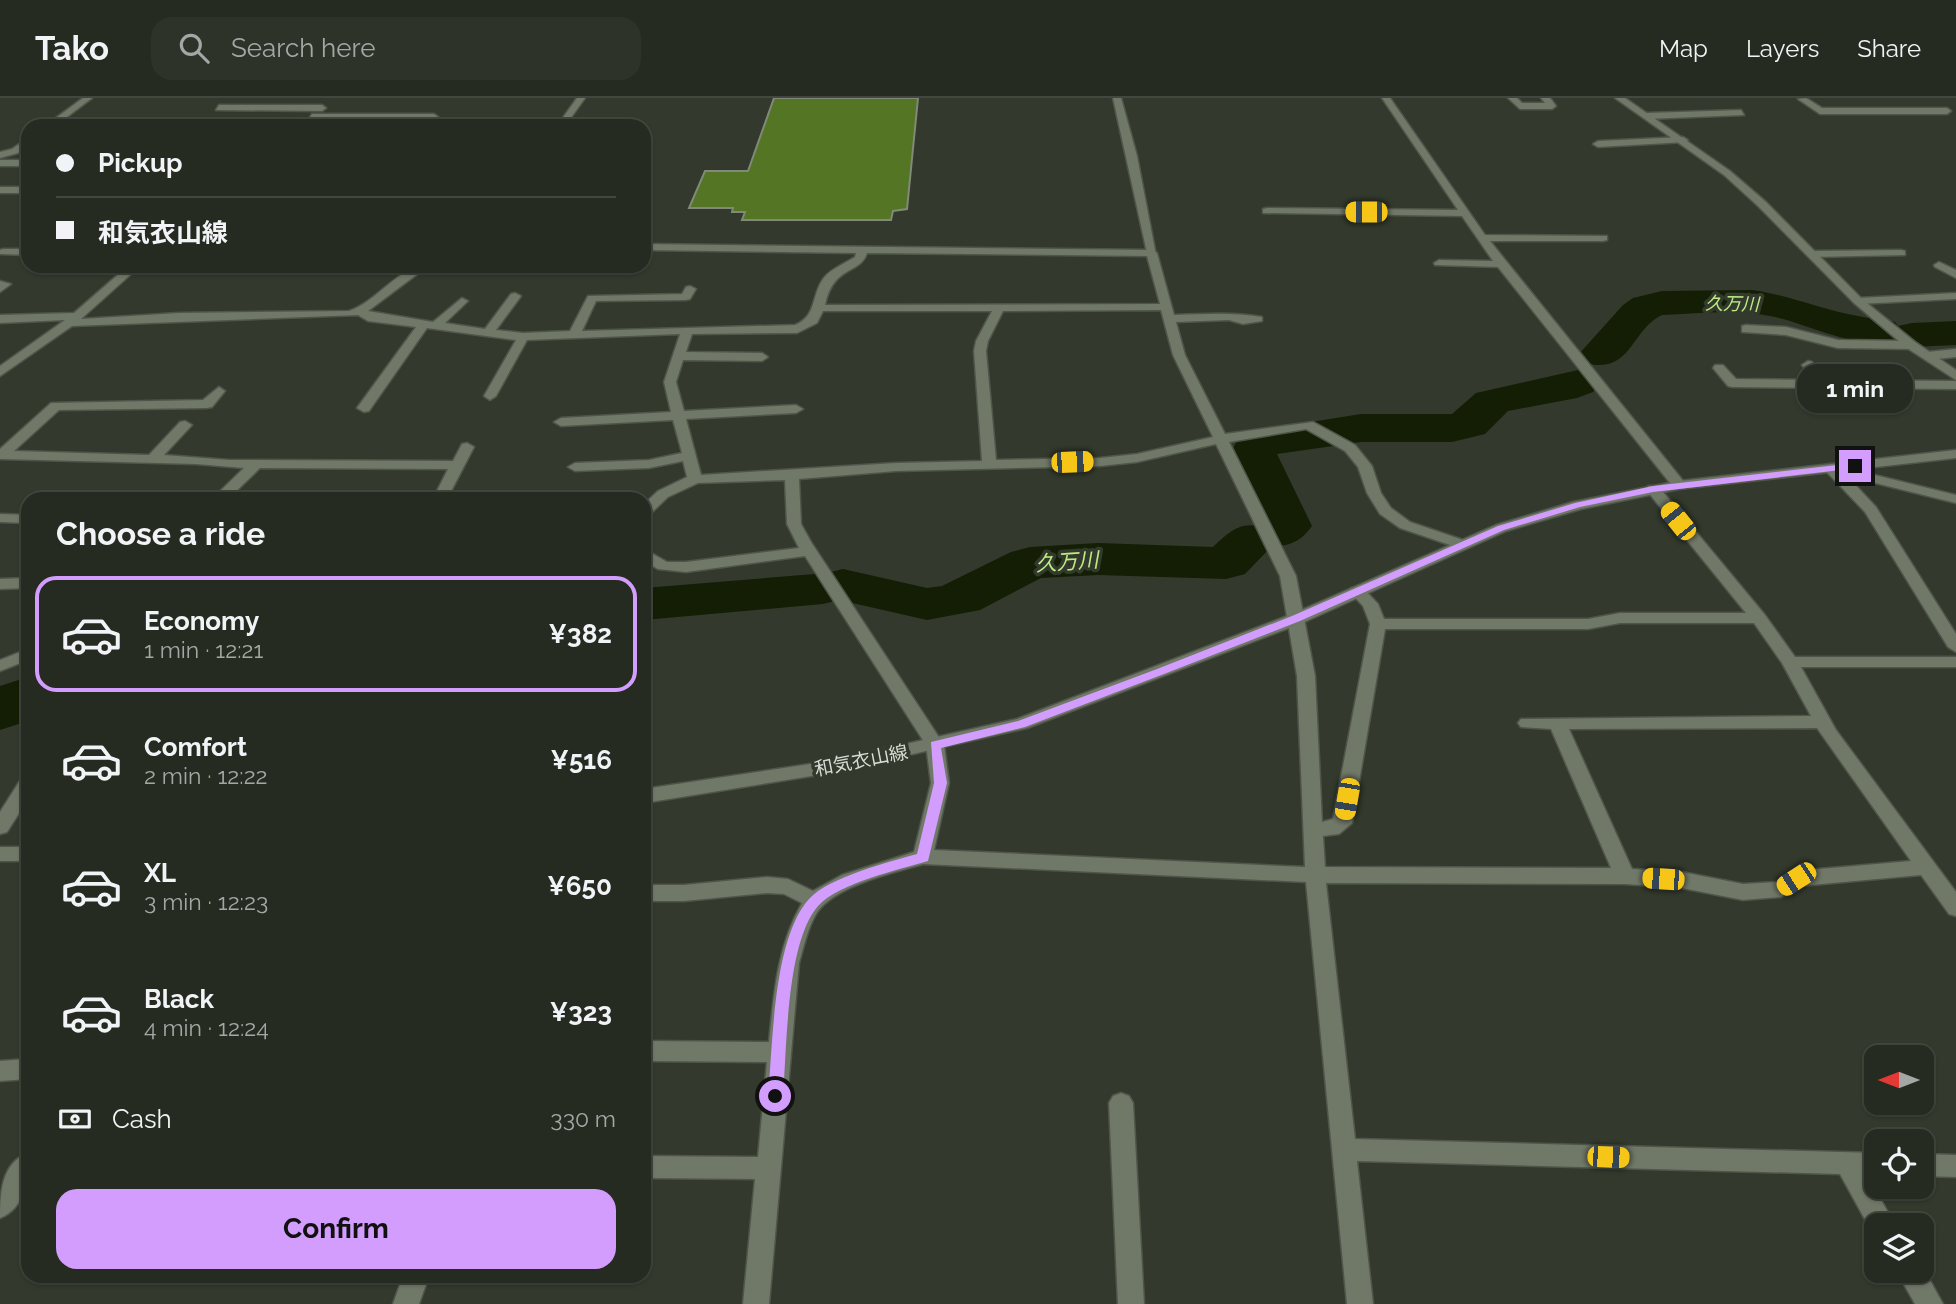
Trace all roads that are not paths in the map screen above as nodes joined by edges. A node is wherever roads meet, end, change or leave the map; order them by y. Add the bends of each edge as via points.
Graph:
1 (88, 98) edge
2 (581, 98) edge
3 (1117, 98) edge
4 (1386, 98) edge
5 (1513, 98) edge
6 (1545, 98) edge
7 (1619, 98) edge
8 (1802, 99) edge
9 (330, 100) dead end
10 (1928, 101) dead end
11 (322, 107) junction
12 (219, 108) dead end
13 (1947, 111) junction
14 (1741, 113) dead end
15 (1647, 116) junction
16 (1956, 117) edge
17 (59, 119) edge
18 (241, 119) dead end
19 (254, 119) dead end
20 (306, 119) edge
21 (348, 119) edge
22 (432, 119) edge
23 (566, 119) edge
24 (1683, 140) junction
25 (1598, 144) dead end
26 (21, 147) edge
27 (1, 156) edge
28 (21, 161) edge
29 (0, 190) edge
30 (21, 190) edge
31 (1267, 211) dead end
32 (1465, 213) junction
33 (1482, 238) junction
34 (1604, 238) dead end
35 (651, 247) edge
36 (862, 250) junction
37 (1152, 253) junction
38 (1901, 253) dead end
39 (1811, 254) junction
40 (1439, 263) dead end
41 (1501, 264) junction
42 (1939, 265) dead end
43 (127, 273) edge
44 (411, 273) edge
45 (1956, 275) edge
46 (690, 289) dead end
47 (515, 296) dead end
48 (1956, 296) edge
49 (462, 301) dead end
50 (1858, 301) junction
51 (1000, 306) junction
52 (820, 308) junction
53 (361, 312) junction
54 (1167, 313) junction
55 (0, 319) edge
56 (74, 319) junction
57 (1258, 319) dead end
58 (431, 324) junction
59 (687, 330) junction
60 (1746, 330) dead end
61 (489, 332) junction
62 (574, 335) junction
63 (523, 337) junction
64 (1912, 345) junction
65 (1956, 353) edge
66 (679, 356) junction
67 (1927, 356) junction
68 (762, 357) dead end
69 (1808, 365) dead end
70 (1719, 368) dead end
71 (0, 372) edge
72 (1956, 376) edge
73 (1824, 384) junction
74 (1956, 385) edge
75 (130, 390) dead end
76 (219, 391) dead end
77 (490, 396) dead end
78 (115, 405) junction
79 (364, 408) dead end
80 (796, 409) dead end
81 (679, 416) junction
82 (561, 422) dead end
83 (185, 425) dead end
84 (1221, 439) junction
85 (467, 447) dead end
86 (1956, 454) edge
87 (1, 455) edge
88 (689, 456) junction
89 (153, 459) junction
90 (257, 464) junction
91 (456, 465) junction
92 (989, 465) junction
93 (575, 467) dead end
94 (1830, 468) junction
95 (792, 475) junction
96 (695, 479) junction
97 (1679, 485) junction
98 (1653, 489) junction
99 (227, 492) edge
100 (443, 492) edge
101 (1956, 499) edge
102 (651, 505) edge
103 (0, 518) edge
104 (21, 519) edge
105 (1461, 544) junction
106 (809, 551) junction
107 (651, 558) edge
108 (21, 583) edge
109 (0, 584) edge
110 (1357, 592) junction
111 (1759, 618) junction
112 (1296, 619) junction
113 (1378, 624) junction
114 (21, 657) edge
115 (1955, 659) edge
116 (1790, 662) junction
117 (0, 666) edge
118 (1823, 722) junction
119 (1527, 723) dead end
120 (1557, 723) junction
121 (935, 745) junction
122 (21, 795) edge
123 (651, 795) edge
124 (0, 827) edge
125 (1313, 829) junction
126 (0, 854) edge
127 (21, 854) edge
128 (923, 857) junction
129 (1925, 867) junction
130 (1315, 875) junction
131 (1625, 876) junction
132 (651, 893) edge
133 (815, 901) junction
134 (1956, 908) edge
135 (651, 1051) edge
136 (779, 1052) junction
137 (21, 1070) edge
138 (0, 1071) edge
139 (1121, 1103) dead end
140 (1343, 1150) junction
141 (1847, 1163) junction
142 (1864, 1164) edge
143 (1934, 1165) edge
144 (1956, 1166) edge
145 (651, 1167) edge
146 (769, 1168) junction
147 (21, 1174) edge
148 (0, 1206) edge
149 (1875, 1213) edge
150 (414, 1283) edge
151 (1917, 1283) edge
152 (406, 1304) edge
153 (756, 1304) edge
154 (1131, 1304) edge
155 (1360, 1304) edge
156 (1930, 1304) edge

1 - 17 street
2 - 23 street
3 - 37 street
4 - 32 street
5 - 6 street via 1520,106 1552,106
7 - 15 street
8 - 13 street via 1820,111
9 - 11 street
10 - 13 street
11 - 12 street
11 - 20 street
13 - 16 street
14 - 15 street
15 - 24 street
18 - 19 street
21 - 22 street
24 - 25 street
24 - 39 street via 1762,204
26 - 27 street
27 - 28 street
29 - 30 street
31 - 32 street
32 - 33 street
33 - 34 street
33 - 41 street
35 - 36 street
36 - 37 street
36 - 52 street via 860,258 829,279
37 - 54 street
38 - 39 street
39 - 50 street
40 - 41 street
41 - 97 street
42 - 45 street
43 - 56 street
44 - 53 street
46 - 62 street via 686,297 592,298
47 - 61 street
48 - 50 street
49 - 58 street
50 - 64 street
51 - 52 street
51 - 54 street
51 - 92 street via 980,351
52 - 59 street via 813,322 797,329
53 - 56 street
53 - 58 street via 368,317
54 - 57 street
54 - 84 street via 1179,355
55 - 56 street
56 - 71 street
58 - 61 street
58 - 79 street
59 - 62 street
59 - 66 street
60 - 64 street via 1786,331 1838,344
61 - 63 street
62 - 63 street
63 - 77 street
64 - 67 street
65 - 67 street
66 - 68 street
66 - 81 street via 670,382
67 - 72 street
69 - 73 street
70 - 73 street via 1732,383
73 - 74 street
75 - 78 street
76 - 78 street via 207,404
78 - 87 street via 56,406
80 - 81 street
81 - 82 street
81 - 88 street
83 - 89 street
84 - 92 street via 1137,458
84 - 105 street via 1308,425 1350,449 1365,466 1385,511 1405,525
84 - 112 street via 1288,576
85 - 91 street
86 - 94 street, 和気衣山線
87 - 89 street
88 - 93 street via 649,464
88 - 96 street
89 - 90 street
90 - 91 street
90 - 99 street
91 - 100 street
92 - 95 street
94 - 97 street, 和気衣山線
94 - 101 street
94 - 115 street via 1871,510
95 - 96 street
95 - 106 street via 794,524
96 - 102 street via 663,494
97 - 98 street, 和気衣山線
98 - 105 street, 和気衣山線 via 1578,505
98 - 111 street
103 - 104 street
105 - 110 street, 和気衣山線
106 - 107 street via 686,567 663,566
106 - 121 street
108 - 109 street
110 - 112 street, 和気衣山線
110 - 113 street via 1370,604
111 - 113 street
111 - 116 street
112 - 121 street, 和気衣山線 via 1021,724
112 - 125 street via 1306,676
113 - 125 street via 1342,823 1332,829
114 - 117 street
115 - 116 street
116 - 118 street
118 - 120 street
118 - 129 street
119 - 120 street
120 - 131 street
121 - 123 street, 和気衣山線 via 830,768
121 - 128 street via 940,783
122 - 124 street
125 - 130 street
126 - 127 street
128 - 130 street
128 - 133 street via 873,871
129 - 131 street via 1796,879 1781,889 1743,892 1682,880
129 - 134 street
130 - 131 street
130 - 140 street
132 - 133 street via 767,885 788,887
133 - 136 street via 788,963
135 - 136 street
136 - 146 street
137 - 138 street
139 - 154 street
140 - 141 street
140 - 155 street
141 - 142 street
141 - 149 street
143 - 144 street
145 - 146 street
146 - 153 street
147 - 148 street
150 - 152 street
151 - 156 street

